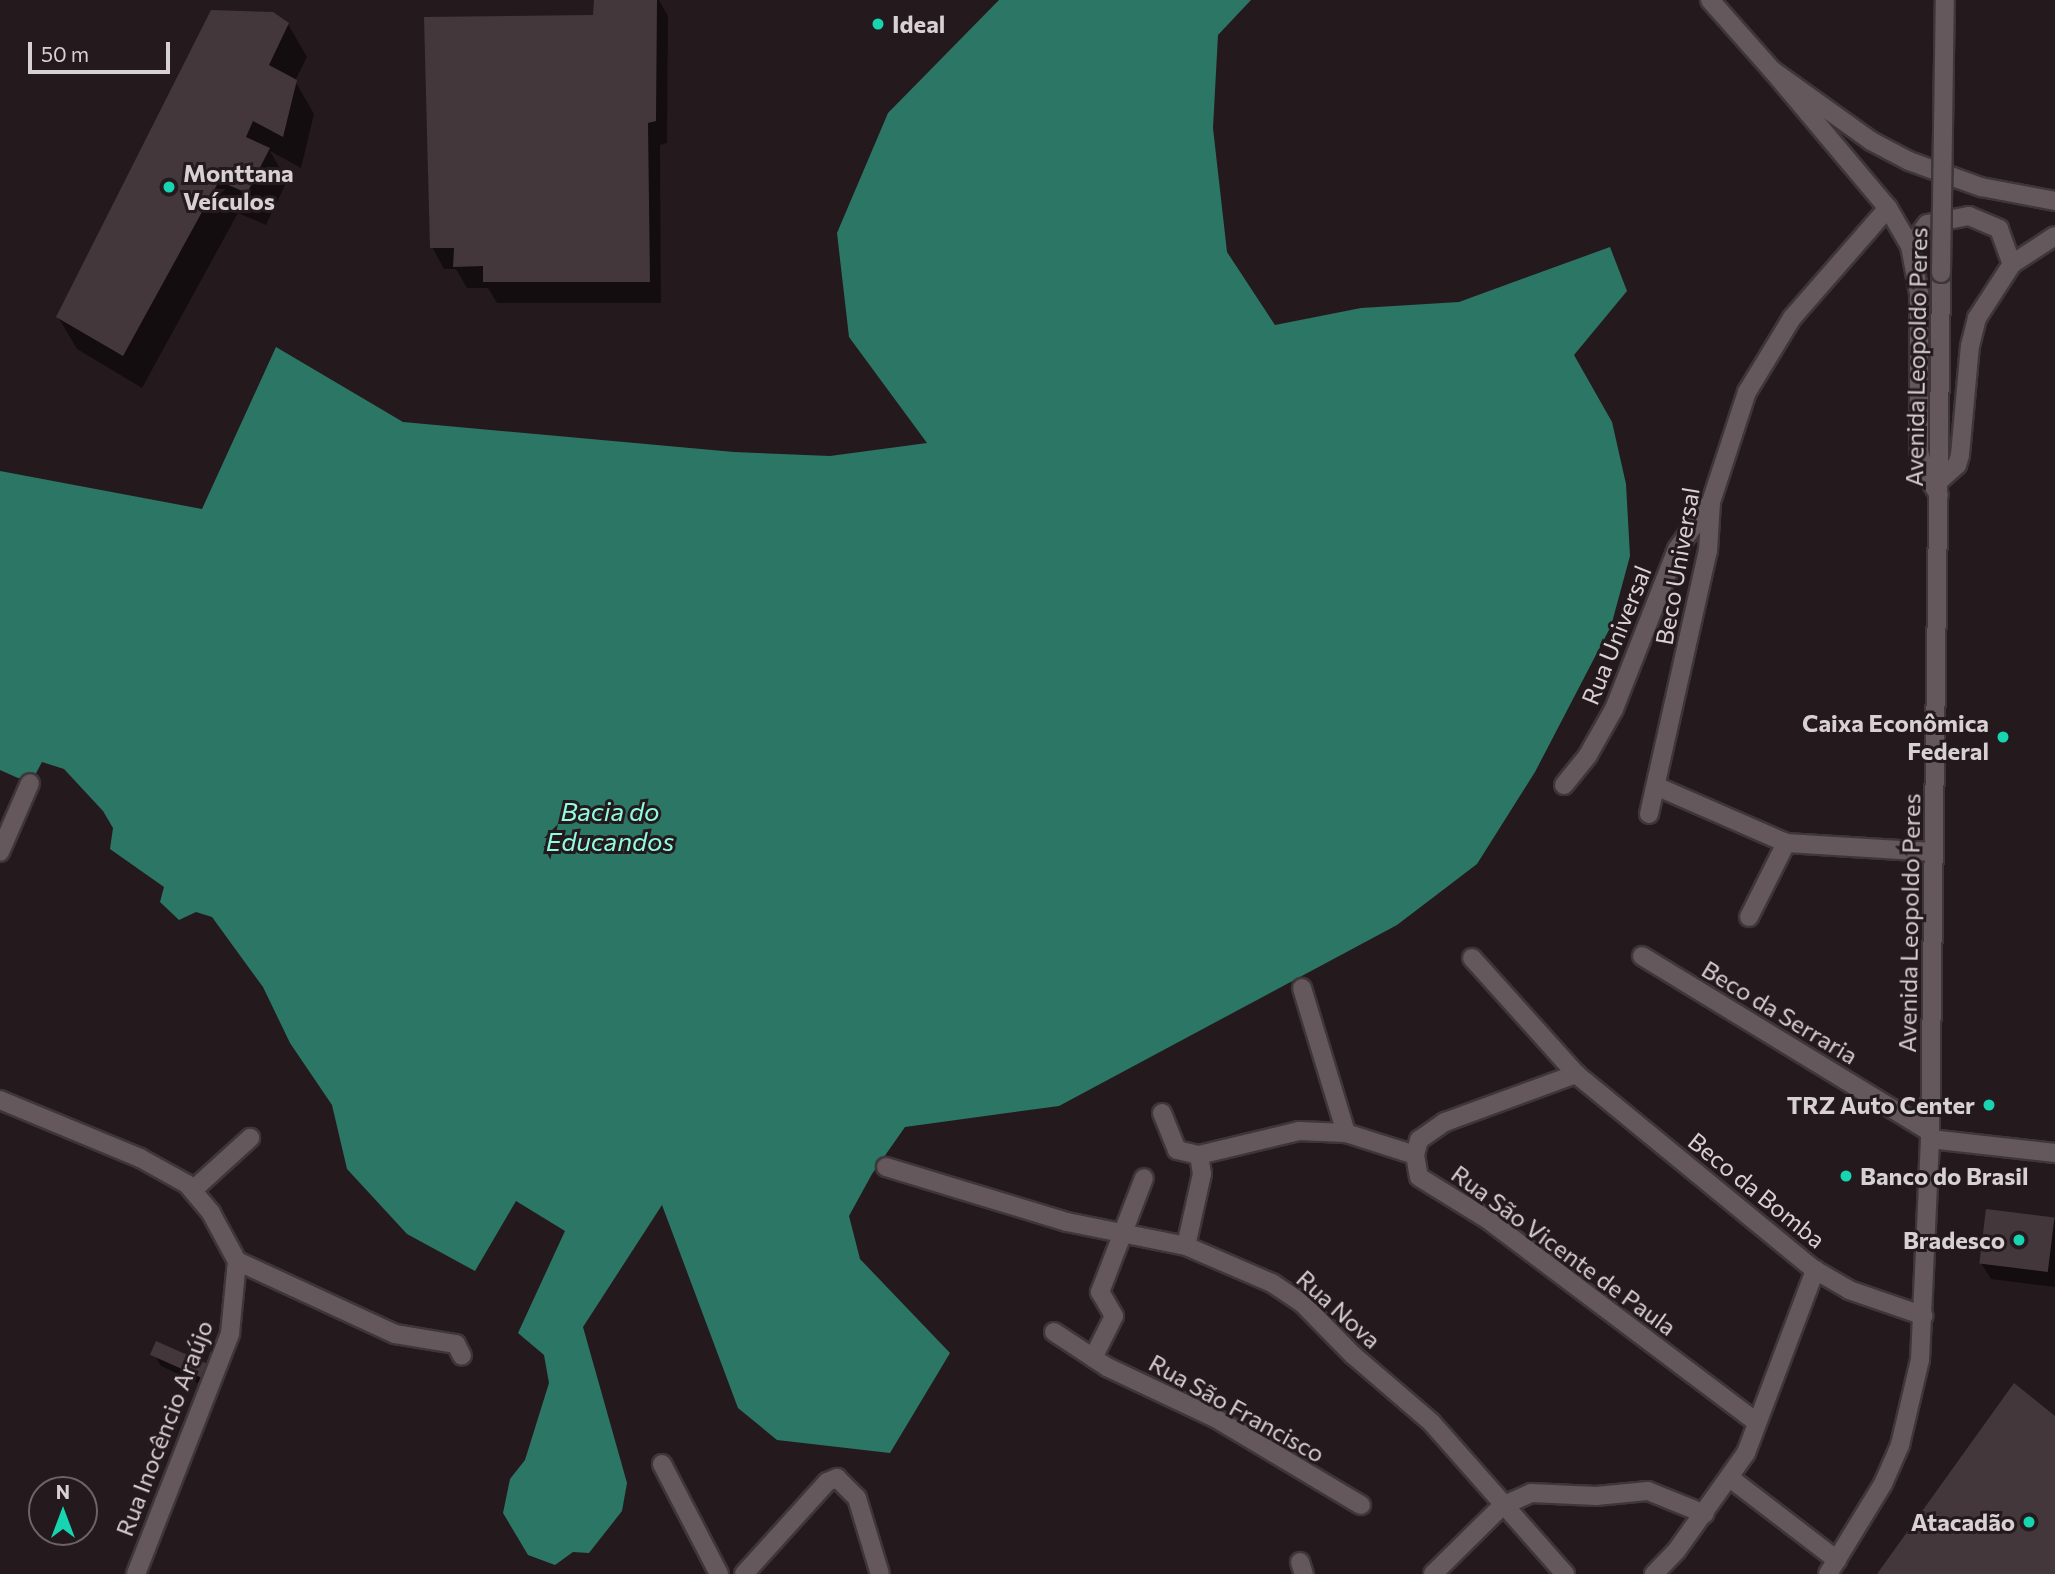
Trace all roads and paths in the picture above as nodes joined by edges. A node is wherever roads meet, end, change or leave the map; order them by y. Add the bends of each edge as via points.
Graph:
1 (1710, 0) edge
2 (1945, 0) edge
3 (1772, 70) junction
4 (2055, 201) edge
5 (1888, 208) junction
6 (2055, 236) edge
7 (1910, 246) junction
8 (2012, 264) junction
9 (1939, 488) junction
10 (1711, 502) junction
11 (30, 783) dead end
12 (1564, 785) dead end
13 (1658, 787) junction
14 (1649, 814) dead end
15 (1786, 843) junction
16 (0, 852) edge
17 (1933, 852) junction
18 (1749, 917) dead end
19 (1642, 956) dead end
20 (1472, 958) dead end
21 (1302, 988) dead end
22 (1576, 1074) junction
23 (0, 1100) edge
24 (1162, 1113) dead end
25 (1346, 1133) junction
26 (1930, 1135) junction
27 (250, 1138) dead end
28 (2055, 1153) edge
29 (1199, 1155) junction
30 (1415, 1155) junction
31 (886, 1167) dead end
32 (1144, 1178) dead end
33 (194, 1189) junction
34 (1124, 1234) junction
35 (1186, 1246) junction
36 (237, 1262) junction
37 (1815, 1270) junction
38 (1924, 1315) junction
39 (1054, 1332) dead end
40 (463, 1356) dead end
41 (1093, 1358) junction
42 (1756, 1422) junction
43 (662, 1464) dead end
44 (1730, 1478) junction
45 (1360, 1505) dead end
46 (1502, 1506) junction
47 (1705, 1514) junction
48 (1833, 1567) edge
49 (136, 1574) edge
50 (719, 1574) edge
51 (744, 1574) edge
52 (880, 1574) edge
53 (1433, 1574) edge
54 (1565, 1574) edge
55 (1654, 1574) edge

1 - 3 street
2 - 9 street, Avenida Leopoldo Peres, bridge
3 - 4 street via 1821,109 1909,161 1980,187
3 - 5 street
5 - 7 street
5 - 10 street, Beco Universal via 1771,346 1747,392
6 - 8 street
7 - 8 street via 1927,224 1969,216 1999,229
7 - 9 street via 1919,293 1919,451 1924,471
8 - 9 street via 1977,318 1960,455
9 - 17 street, Avenida Leopoldo Peres
10 - 12 street, Rua Universal via 1678,549 1614,709 1588,755
10 - 13 street, Beco Universal via 1708,551
11 - 16 street
13 - 14 street, Beco Universal
13 - 15 street
15 - 17 street
15 - 18 street
17 - 26 street, Avenida Leopoldo Peres
19 - 26 street, Beco da Serraria
20 - 22 street, Beco da Bomba
21 - 25 street
22 - 30 street via 1438,1126 1419,1140
22 - 37 street, Beco da Bomba
23 - 33 street via 141,1158
24 - 29 street via 1177,1150
25 - 29 street via 1299,1130
25 - 30 street
26 - 28 street
26 - 38 street, Avenida Leopoldo Peres
27 - 33 street
29 - 35 street via 1202,1174
30 - 42 street, Rua São Vicente de Paula via 1419,1177 1487,1219
31 - 34 street, Rua Nova via 1009,1206
32 - 34 street
33 - 36 street
34 - 35 street, Rua Nova
34 - 41 street via 1100,1296 1114,1315
35 - 46 street, Rua Nova via 1241,1266 1302,1303 1353,1355 1431,1422
36 - 40 street via 395,1334 456,1344
36 - 49 street, Rua Inocêncio Araújo via 230,1334
37 - 38 street, Beco da Bomba via 1849,1290
37 - 42 street
38 - 48 street, Avenida Leopoldo Peres via 1913,1404 1900,1445 1883,1484
39 - 41 street, Rua São Francisco
41 - 45 street, Rua São Francisco via 1215,1418
42 - 44 street via 1746,1453
43 - 50 street
44 - 47 street
44 - 48 street
46 - 47 street via 1531,1493 1596,1496 1648,1491
46 - 53 street
46 - 54 street, Rua Nova
47 - 55 street
51 - 52 street via 827,1482 837,1478 857,1498

